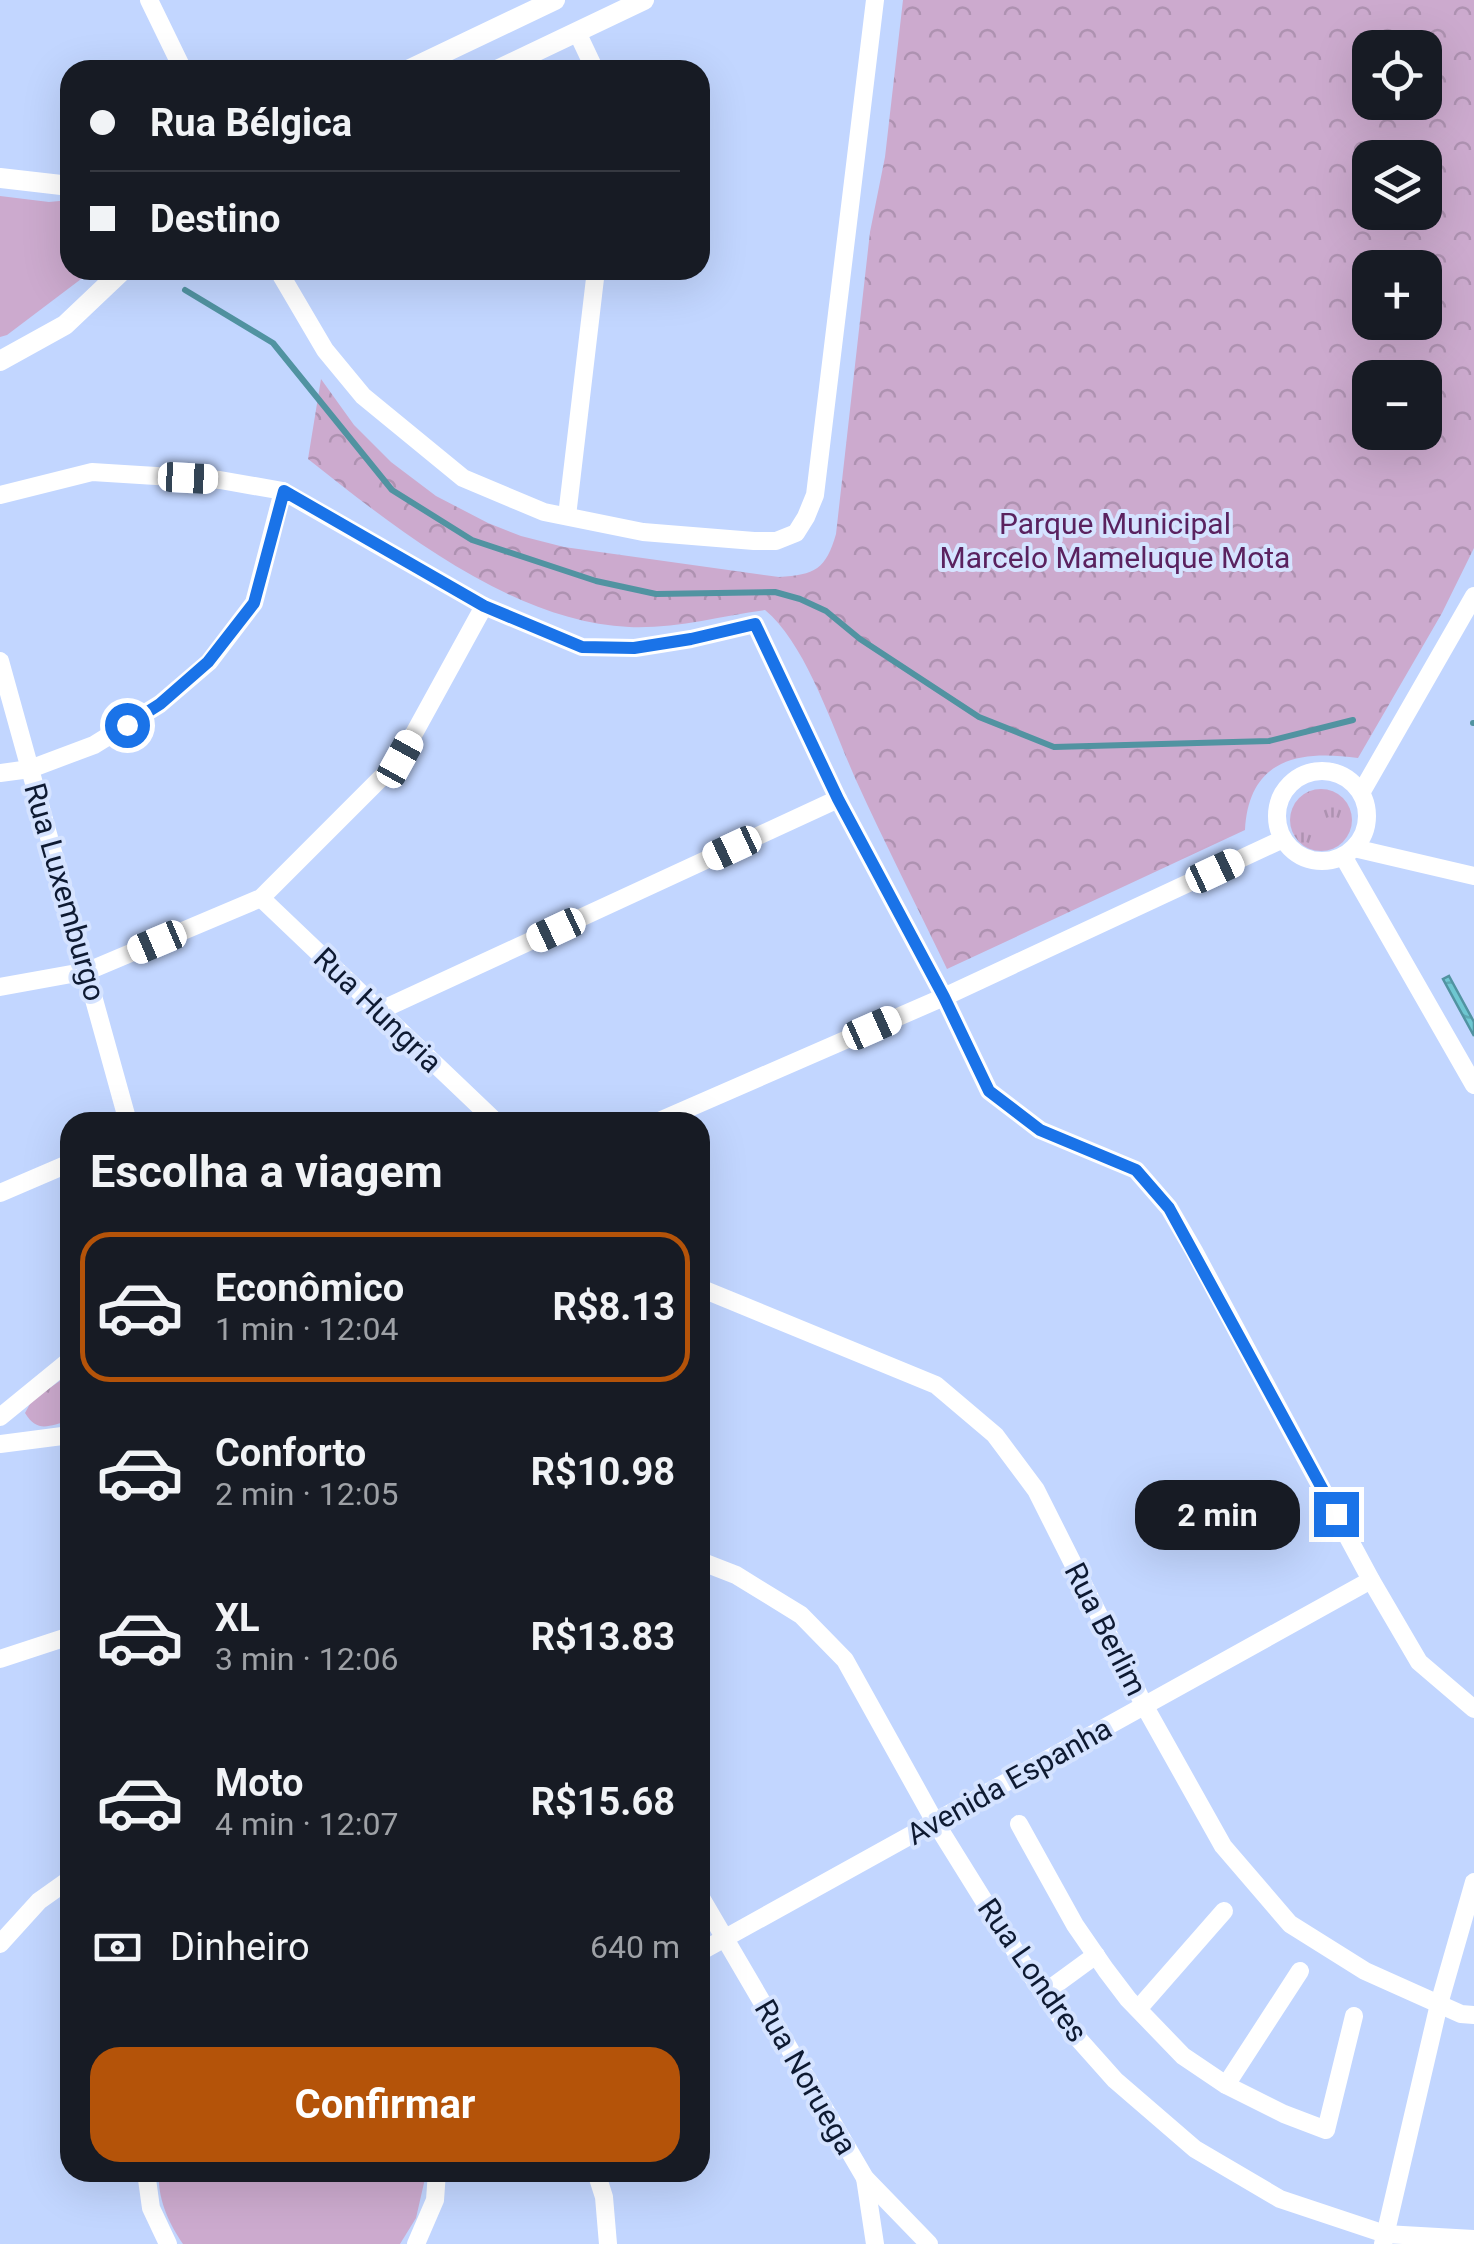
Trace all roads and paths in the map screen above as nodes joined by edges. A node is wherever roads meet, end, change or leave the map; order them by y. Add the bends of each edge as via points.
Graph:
1 (149, 0) edge
2 (556, 0) edge
3 (644, 0) edge
4 (876, 0) edge
5 (577, 32) junction
6 (177, 60) edge
7 (429, 60) edge
8 (519, 60) edge
9 (590, 60) edge
10 (0, 178) edge
11 (60, 185) edge
12 (110, 280) edge
13 (284, 280) edge
14 (595, 280) edge
15 (0, 361) edge
16 (284, 491) junction
17 (0, 495) edge
18 (567, 516) junction
19 (1474, 596) edge
20 (484, 606) junction
21 (0, 661) edge
22 (30, 768) junction
23 (0, 773) edge
24 (1361, 793) junction
25 (838, 799) junction
26 (1283, 839) junction
27 (1349, 852) junction
28 (1474, 876) edge
29 (261, 898) junction
30 (88, 970) junction
31 (0, 987) edge
32 (944, 997) junction
33 (380, 1011) junction
34 (1474, 1086) edge
35 (125, 1112) edge
36 (485, 1112) edge
37 (680, 1112) edge
38 (60, 1167) edge
39 (0, 1194) edge
40 (710, 1292) edge
41 (60, 1368) edge
42 (7, 1411) edge
43 (60, 1436) edge
44 (29, 1440) junction
45 (0, 1444) edge
46 (710, 1565) edge
47 (1371, 1580) junction
48 (60, 1639) edge
49 (0, 1659) edge
50 (1144, 1706) junction
51 (1474, 1709) edge
52 (936, 1822) junction
53 (1019, 1824) dead end
54 (1474, 1882) edge
55 (60, 1886) edge
56 (1224, 1910) dead end
57 (710, 1912) edge
58 (726, 1938) junction
59 (0, 1944) edge
60 (710, 1947) edge
61 (1096, 1955) junction
62 (1300, 1970) dead end
63 (1044, 1993) junction
64 (1439, 2004) junction
65 (1139, 2008) junction
66 (1474, 2014) edge
67 (1354, 2016) dead end
68 (1226, 2085) junction
69 (865, 2178) junction
70 (147, 2182) edge
71 (436, 2182) edge
72 (599, 2182) edge
73 (1384, 2239) edge
74 (1474, 2240) edge
75 (168, 2244) edge
76 (416, 2244) edge
77 (608, 2244) edge
78 (874, 2244) edge
79 (929, 2244) edge

1 - 6 street
2 - 7 street
3 - 5 street
4 - 18 street via 815,495 806,517 796,533 754,541 643,532
5 - 8 street
5 - 9 street
10 - 11 street
12 - 15 street via 65,325
13 - 18 street via 362,396 463,478
14 - 18 street
16 - 17 street via 92,472
16 - 20 street
16 - 22 street via 254,603 208,662 160,704 94,746
19 - 24 street
20 - 25 street via 582,647 634,648 755,624
20 - 29 street via 400,759
21 - 22 street, Rua Luxemburgo
22 - 23 street
22 - 30 street, Rua Luxemburgo
24 - 26 street via 1340,774 1298,777 1276,812
24 - 27 street via 1367,821
25 - 32 street
25 - 33 street
26 - 27 street via 1316,861
26 - 32 street
27 - 28 street
27 - 34 street
29 - 30 street
29 - 33 street, Rua Hungria
30 - 31 street
30 - 35 street, Rua Luxemburgo
32 - 37 street
32 - 47 street via 989,1091 1040,1130 1136,1170 1169,1208
33 - 36 street, Rua Hungria
38 - 39 street
40 - 50 street, Rua Berlim via 936,1385 995,1436 1036,1490
41 - 42 street
42 - 44 street
43 - 44 street
44 - 45 street
46 - 52 street, Rua Londres via 801,1615 846,1660
47 - 50 street, Avenida Espanha
47 - 51 street via 1419,1662
48 - 49 street
50 - 52 street, Avenida Espanha
50 - 64 street, Rua Berlim via 1223,1846 1290,1924 1366,1972
52 - 58 street, Avenida Espanha
52 - 63 street, Rua Londres
53 - 61 street
54 - 64 street
55 - 59 street
56 - 65 street
57 - 58 street, Rua Noruega
58 - 60 street, Avenida Espanha
58 - 69 street, Rua Noruega
61 - 63 street
61 - 65 street
62 - 68 street
63 - 73 street, Rua Londres via 1115,2080 1195,2149 1280,2199
64 - 66 street, Rua Berlim
64 - 73 street
65 - 68 street via 1184,2056
67 - 68 street via 1326,2130
69 - 78 street
69 - 79 street, Rua Noruega
70 - 75 street
71 - 76 street
72 - 77 street
73 - 74 street, Rua Londres

